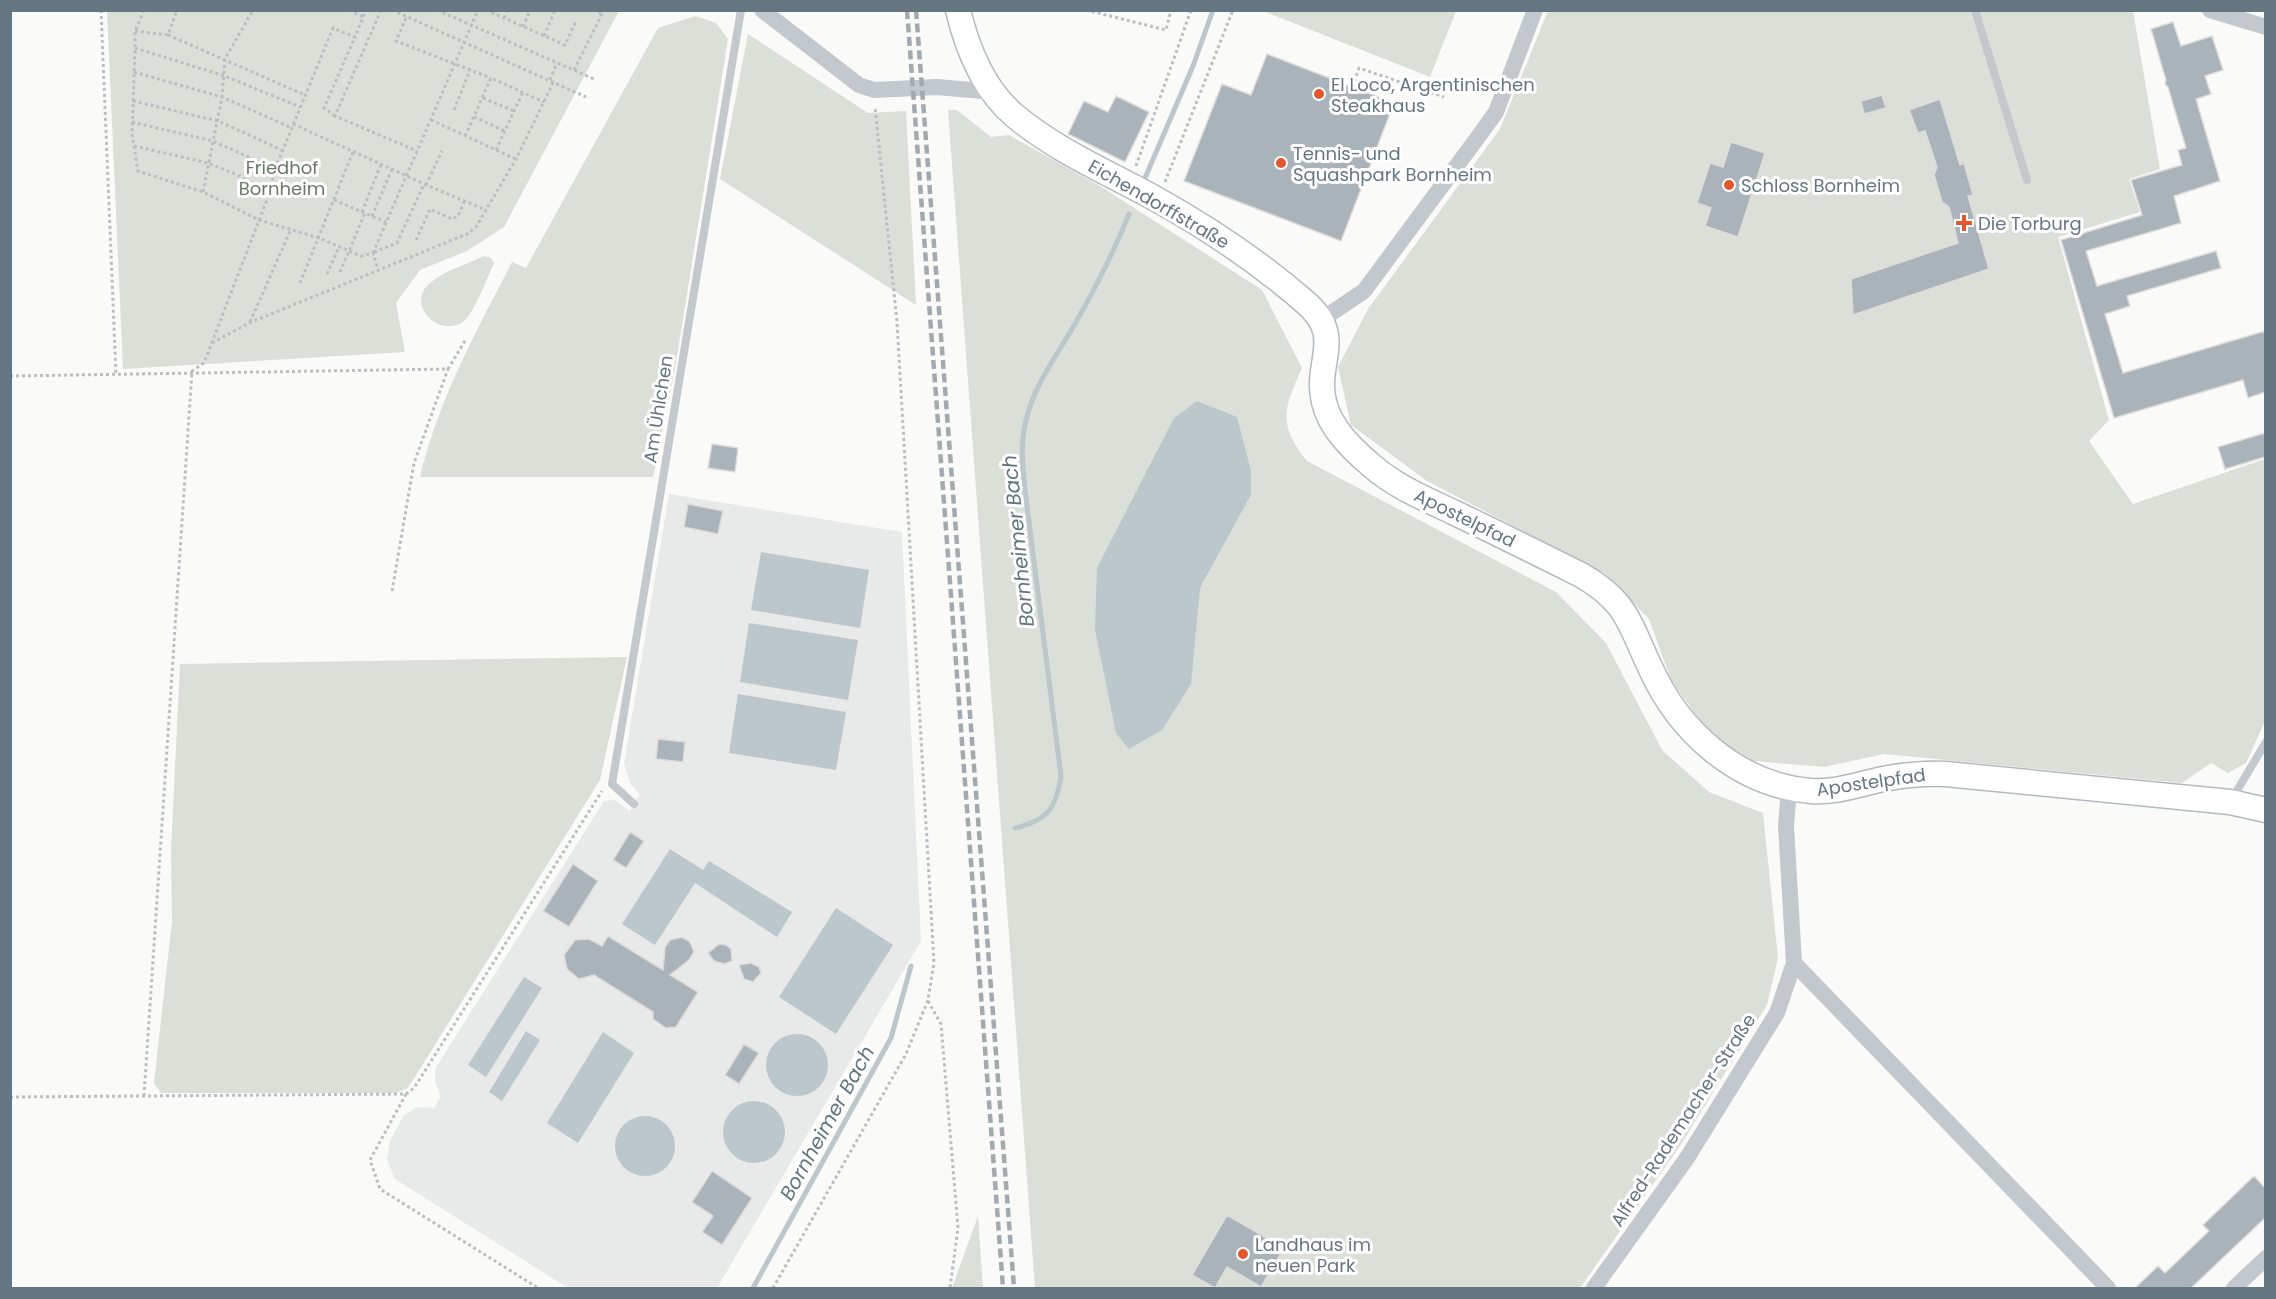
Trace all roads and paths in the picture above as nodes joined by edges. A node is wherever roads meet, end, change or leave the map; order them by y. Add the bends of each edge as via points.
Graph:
1 (100, 10) edge
2 (144, 10) edge
3 (177, 10) edge
4 (253, 10) edge
5 (349, 10) edge
6 (366, 10) edge
7 (381, 10) edge
8 (392, 10) edge
9 (437, 10) edge
10 (478, 10) edge
11 (486, 10) edge
12 (507, 10) edge
13 (530, 10) edge
14 (555, 10) edge
15 (593, 10) edge
16 (741, 10) edge
17 (762, 10) edge
18 (958, 10) edge
19 (1086, 10) edge
20 (1171, 10) edge
21 (1191, 10) edge
22 (1233, 10) edge
23 (1535, 10) edge
24 (1975, 10) edge
25 (2210, 10) edge
26 (603, 12) edge
27 (2244, 15) edge
28 (363, 17) junction
29 (407, 17) junction
30 (504, 18) junction
31 (576, 21) dead end
32 (471, 25) junction
33 (523, 27) junction
34 (2265, 27) edge
35 (135, 31) junction
36 (168, 35) junction
37 (544, 36) junction
38 (355, 37) junction
39 (464, 42) junction
40 (135, 48) junction
41 (225, 59) junction
42 (557, 63) junction
43 (454, 64) junction
44 (470, 70) junction
45 (574, 70) junction
46 (134, 72) junction
47 (225, 76) junction
48 (491, 78) junction
49 (594, 80) dead end
50 (552, 81) junction
51 (1352, 87) dead end
52 (874, 90) junction
53 (523, 92) junction
54 (994, 92) junction
55 (305, 95) junction
56 (482, 97) junction
57 (586, 97) dead end
58 (1444, 97) dead end
59 (222, 98) junction
60 (133, 100) junction
61 (544, 102) junction
62 (300, 107) junction
63 (454, 110) dead end
64 (514, 111) junction
65 (335, 116) junction
66 (474, 117) junction
67 (430, 120) junction
68 (218, 121) junction
69 (132, 122) junction
70 (292, 126) junction
71 (505, 132) junction
72 (465, 136) junction
73 (213, 141) junction
74 (134, 146) junction
75 (282, 150) junction
76 (496, 150) junction
77 (417, 151) junction
78 (442, 151) dead end
79 (353, 152) junction
80 (516, 159) junction
81 (208, 163) junction
82 (381, 164) junction
83 (275, 169) junction
84 (392, 169) junction
85 (406, 176) junction
86 (2027, 180) dead end
87 (1126, 183) junction
88 (425, 185) junction
89 (203, 192) junction
90 (268, 197) junction
91 (334, 200) junction
92 (1157, 200) junction
93 (465, 201) junction
94 (486, 210) junction
95 (363, 212) junction
96 (372, 216) junction
97 (259, 220) junction
98 (386, 222) junction
99 (292, 229) junction
100 (319, 238) junction
101 (416, 240) dead end
102 (339, 247) junction
103 (348, 251) junction
104 (373, 253) junction
105 (378, 270) junction
106 (340, 272) dead end
107 (327, 274) dead end
108 (300, 283) dead end
109 (1321, 320) junction
110 (249, 324) junction
111 (466, 339) dead end
112 (211, 343) junction
113 (448, 369) junction
114 (192, 371) junction
115 (116, 375) junction
116 (10, 376) edge
117 (392, 591) dead end
118 (2265, 742) edge
119 (612, 784) junction
120 (1789, 788) junction
121 (2230, 802) junction
122 (634, 804) dead end
123 (2265, 810) edge
124 (1794, 963) junction
125 (928, 1000) junction
126 (406, 1094) junction
127 (144, 1096) junction
128 (10, 1097) edge
129 (2265, 1258) edge
130 (538, 1288) edge
131 (773, 1288) edge
132 (950, 1288) edge
133 (1594, 1288) edge
134 (2108, 1288) edge
135 (2234, 1288) edge

1 - 115 path
2 - 35 path
3 - 36 path
4 - 41 path
5 - 28 path
6 - 28 path
7 - 65 path
8 - 29 path
9 - 32 path
10 - 32 path
11 - 30 path
12 - 30 path
13 - 33 path
14 - 37 path
15 - 26 path
16 - 119 lane, Am Ühlchen
17 - 52 street via 859,85
18 - 54 street, Eichendorffstraße via 964,37
19 - 20 path via 1166,30
21 - 87 path via 1136,166
22 - 92 path
23 - 109 street via 1496,112 1364,291
24 - 86 lane
25 - 27 street
26 - 45 path
27 - 34 street
28 - 38 path
29 - 39 path
29 - 43 path via 396,41
30 - 33 path
31 - 37 path via 565,45
32 - 39 path
32 - 42 path
33 - 37 path
35 - 36 path
35 - 40 path
36 - 41 path
38 - 55 path via 333,28
38 - 65 path via 324,108
39 - 43 path
39 - 50 path
40 - 46 path
40 - 47 path
41 - 47 path
41 - 55 path
42 - 45 path
42 - 50 path
43 - 44 path
43 - 67 path
44 - 48 path
44 - 63 path
45 - 49 path
46 - 59 path
46 - 60 path
47 - 59 path
47 - 62 path
48 - 53 path
48 - 56 path
50 - 57 path
50 - 61 path
51 - 58 path via 1359,68
52 - 54 street via 937,87
52 - 125 path via 897,333 934,963
53 - 61 path
53 - 64 path
54 - 87 street, Eichendorffstraße via 1014,115 1053,143
55 - 62 path
56 - 64 path
56 - 66 path
59 - 68 path
59 - 70 path
60 - 68 path
60 - 69 path
61 - 80 path
62 - 70 path
64 - 71 path
65 - 77 path
66 - 71 path
66 - 72 path
67 - 72 path
67 - 77 path
68 - 73 path
68 - 75 path
69 - 73 path
69 - 74 path
70 - 75 path
70 - 79 path
71 - 76 path
72 - 76 path
73 - 81 path
73 - 83 path
74 - 81 path
74 - 89 path via 138,171
75 - 83 path
76 - 80 path
77 - 85 path
78 - 88 path
79 - 82 path
79 - 91 path
80 - 94 path
81 - 89 path
81 - 90 path via 240,176
82 - 84 path
82 - 95 path
83 - 90 path
84 - 85 path
84 - 96 path
85 - 88 path
85 - 98 path
87 - 92 street, Eichendorffstraße
88 - 93 path
88 - 104 path via 397,243
89 - 97 path
90 - 97 path
91 - 95 path
91 - 100 path
92 - 109 street, Eichendorffstraße via 1253,261 1306,303
93 - 94 path
93 - 101 path via 458,216 452,219 430,210
94 - 105 path via 476,227 466,234
95 - 96 path
95 - 103 path
96 - 98 path
97 - 99 path
97 - 112 path
98 - 104 path
99 - 100 path
99 - 110 path
100 - 102 path
100 - 108 path
102 - 103 path
102 - 107 path
103 - 104 path via 361,256
103 - 106 path
104 - 105 path
105 - 110 path
109 - 120 street, Apostelpfad via 1328,344 1323,401 1330,419 1349,445 1395,484 1581,574 1602,588 1630,621 1659,685 1701,741 1743,771
110 - 112 path
111 - 113 path
112 - 114 path via 204,363
113 - 114 path
113 - 117 path via 414,464
114 - 115 path
114 - 127 path
115 - 116 path
118 - 121 lane
119 - 122 lane
119 - 126 path via 593,802 414,1088
120 - 121 street, Apostelpfad via 1826,791 1906,775 1946,774
120 - 124 street, Alfred-Rademacher-Straße via 1786,826
121 - 123 street, Apostelpfad
124 - 133 street, Alfred-Rademacher-Straße via 1777,1013 1687,1158
124 - 134 street
125 - 131 path via 906,1054
125 - 132 path via 941,1024 958,1228
126 - 127 path
126 - 130 path via 370,1160 380,1188
127 - 128 path
129 - 135 street

